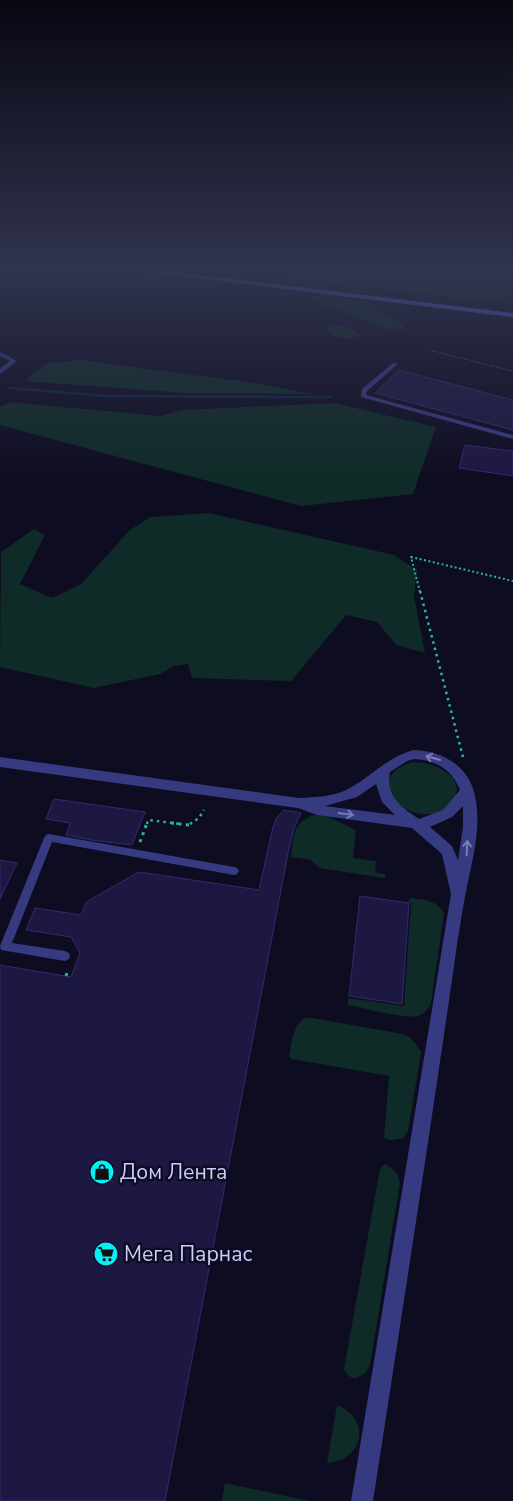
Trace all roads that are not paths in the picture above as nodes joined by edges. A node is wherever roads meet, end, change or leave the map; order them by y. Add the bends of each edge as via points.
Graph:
1 (0, 354) edge
2 (396, 364) dead end
3 (0, 372) edge
4 (513, 436) edge
5 (0, 762) edge
6 (385, 768) junction
7 (464, 784) junction
8 (299, 803) junction
9 (419, 824) junction
10 (234, 871) dead end
11 (458, 896) junction
12 (65, 956) dead end
13 (362, 1501) edge

1 - 3 lane via 14,361
2 - 4 lane via 364,390 363,396
5 - 8 street
7 -> 6 street via 454,769 441,760 426,756 409,755
6 - 8 street via 355,792 336,799
6 - 9 street via 382,781 388,802
7 - 9 street via 460,802 450,813
11 -> 7 street via 466,862 470,804
8 -> 9 street via 317,810
9 - 11 street via 448,852
10 - 12 lane via 49,838 5,947
11 - 13 street

